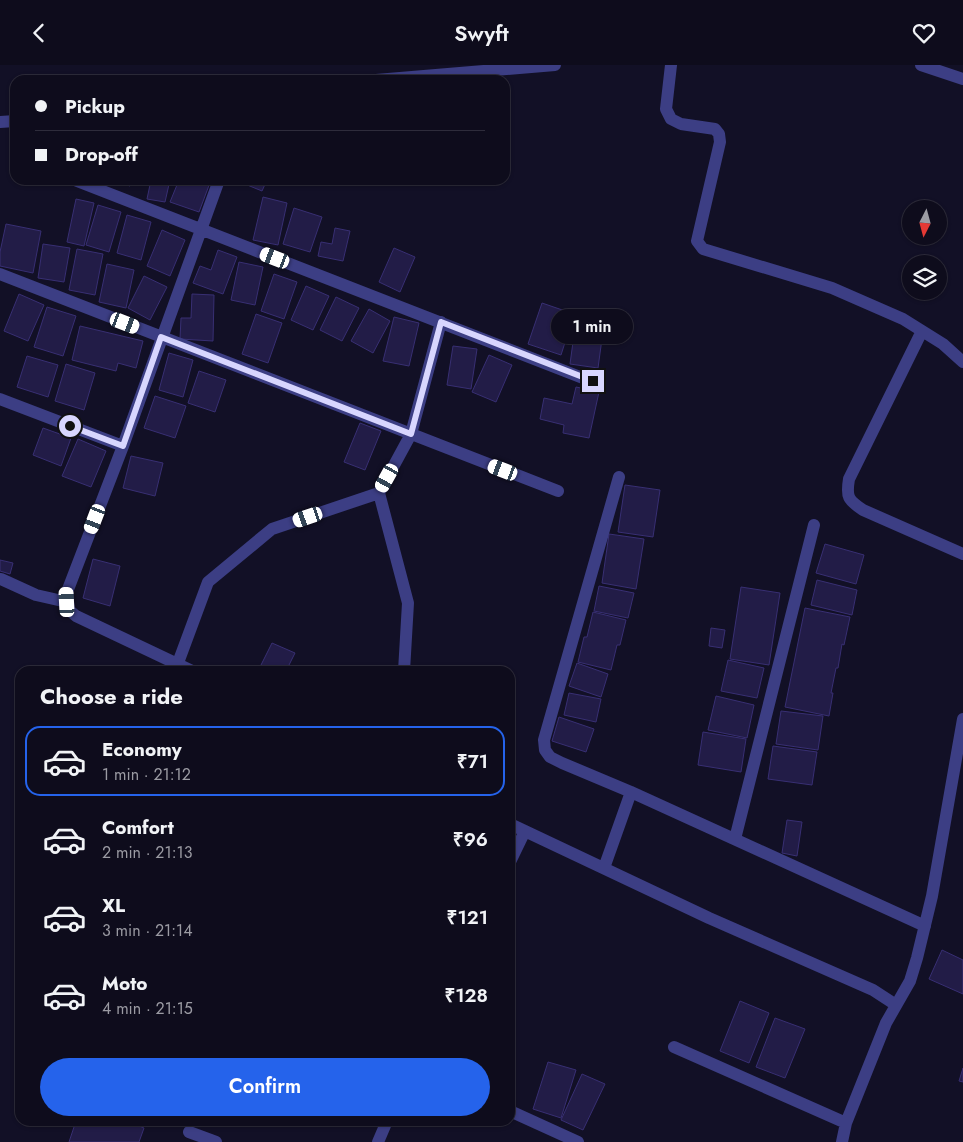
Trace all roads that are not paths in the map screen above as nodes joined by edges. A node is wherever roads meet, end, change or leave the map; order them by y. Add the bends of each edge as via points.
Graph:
1 (555, 65) edge
2 (671, 65) edge
3 (921, 65) edge
4 (436, 75) edge
5 (963, 79) edge
6 (87, 185) edge
7 (217, 185) edge
8 (201, 229) junction
9 (0, 274) edge
10 (441, 322) junction
11 (922, 331) junction
12 (161, 337) junction
13 (963, 362) edge
14 (593, 381) dead end
15 (0, 399) edge
16 (411, 434) junction
17 (123, 446) junction
18 (619, 477) dead end
19 (558, 491) dead end
20 (379, 493) junction
21 (814, 525) dead end
22 (963, 553) edge
23 (1, 579) edge
24 (67, 602) junction
25 (172, 666) edge
26 (177, 666) edge
27 (404, 666) edge
28 (963, 719) edge
29 (631, 791) junction
30 (515, 826) edge
31 (525, 831) junction
32 (735, 839) junction
33 (515, 852) edge
34 (604, 869) junction
35 (925, 926) junction
36 (896, 1005) junction
37 (674, 1047) dead end
38 (515, 1113) edge
39 (846, 1123) junction
40 (385, 1126) edge
41 (189, 1133) dead end
42 (216, 1142) edge
43 (378, 1142) edge
44 (578, 1142) edge
45 (842, 1142) edge

1 - 4 street
2 - 11 street via 666,109 671,119 681,124 715,129 719,134 720,142 698,241 703,249 832,288 903,319
3 - 5 street
6 - 8 street
7 - 8 street
8 - 10 street
8 - 12 street
9 - 12 street
10 - 14 street
10 - 16 street
11 - 13 street
11 - 22 street via 849,479 846,493 863,510
12 - 16 street
12 - 17 street
15 - 17 street
16 - 19 street
16 - 20 street
17 - 24 street via 67,592
18 - 29 street via 544,740 550,757
20 - 26 street via 272,529 208,582
20 - 27 street via 408,603
21 - 32 street
23 - 24 street via 36,595
24 - 25 street via 69,610 76,616
28 - 35 street
29 - 32 street
29 - 34 street
30 - 31 street
31 - 33 street
31 - 34 street
32 - 35 street
34 - 36 street via 873,990
35 - 36 street via 910,981
36 - 39 street
37 - 39 street
38 - 44 street
39 - 45 street
40 - 43 street
41 - 42 street

